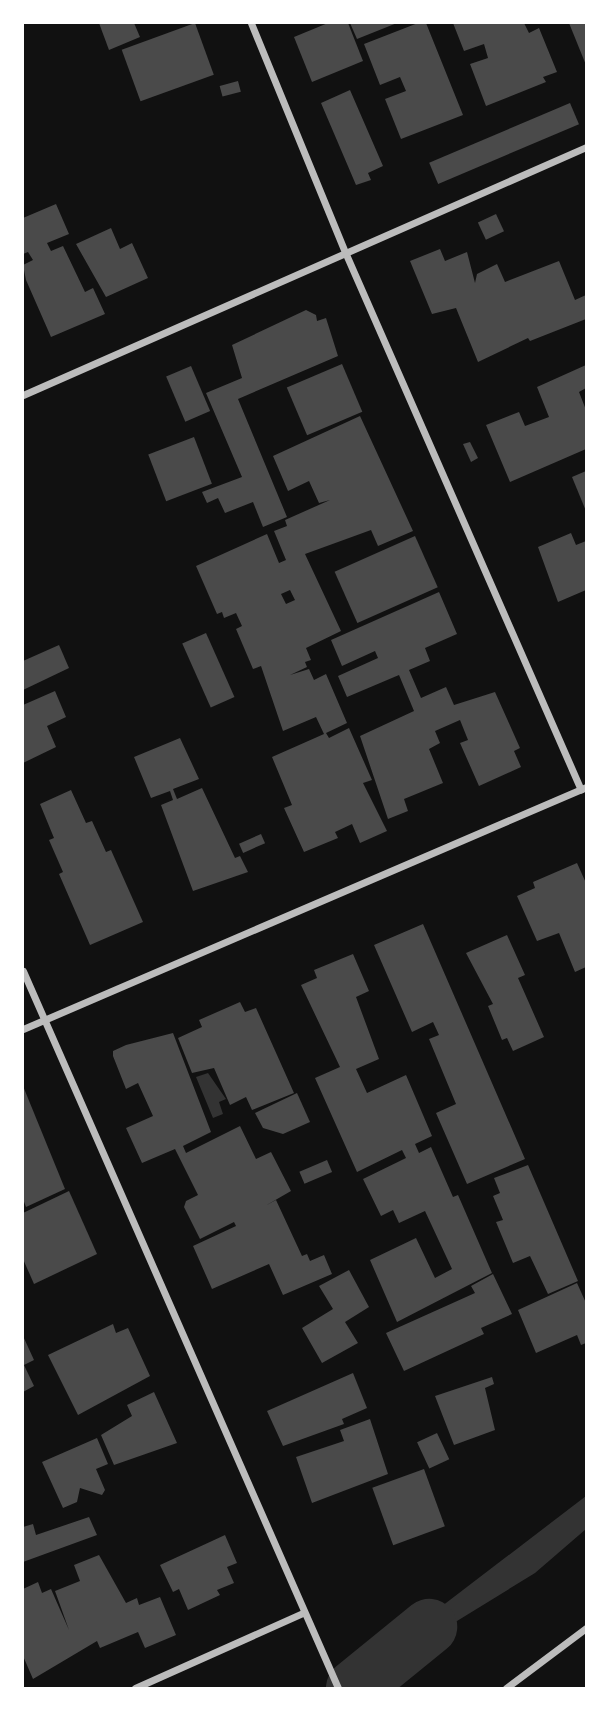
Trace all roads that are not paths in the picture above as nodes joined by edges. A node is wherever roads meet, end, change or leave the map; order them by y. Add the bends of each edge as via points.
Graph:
1 (251, 23) edge
2 (586, 147) edge
3 (345, 252) junction
4 (23, 395) edge
5 (583, 788) edge
6 (23, 971) edge
7 (44, 1019) junction
8 (23, 1029) edge
9 (303, 1613) junction
10 (586, 1628) edge
11 (135, 1688) edge
12 (338, 1688) edge
13 (506, 1688) edge

1 - 3 street
2 - 3 street
3 - 4 street
3 - 5 street
5 - 7 street
6 - 7 street
7 - 8 street
7 - 9 street
9 - 11 street
9 - 12 street
10 - 13 street

